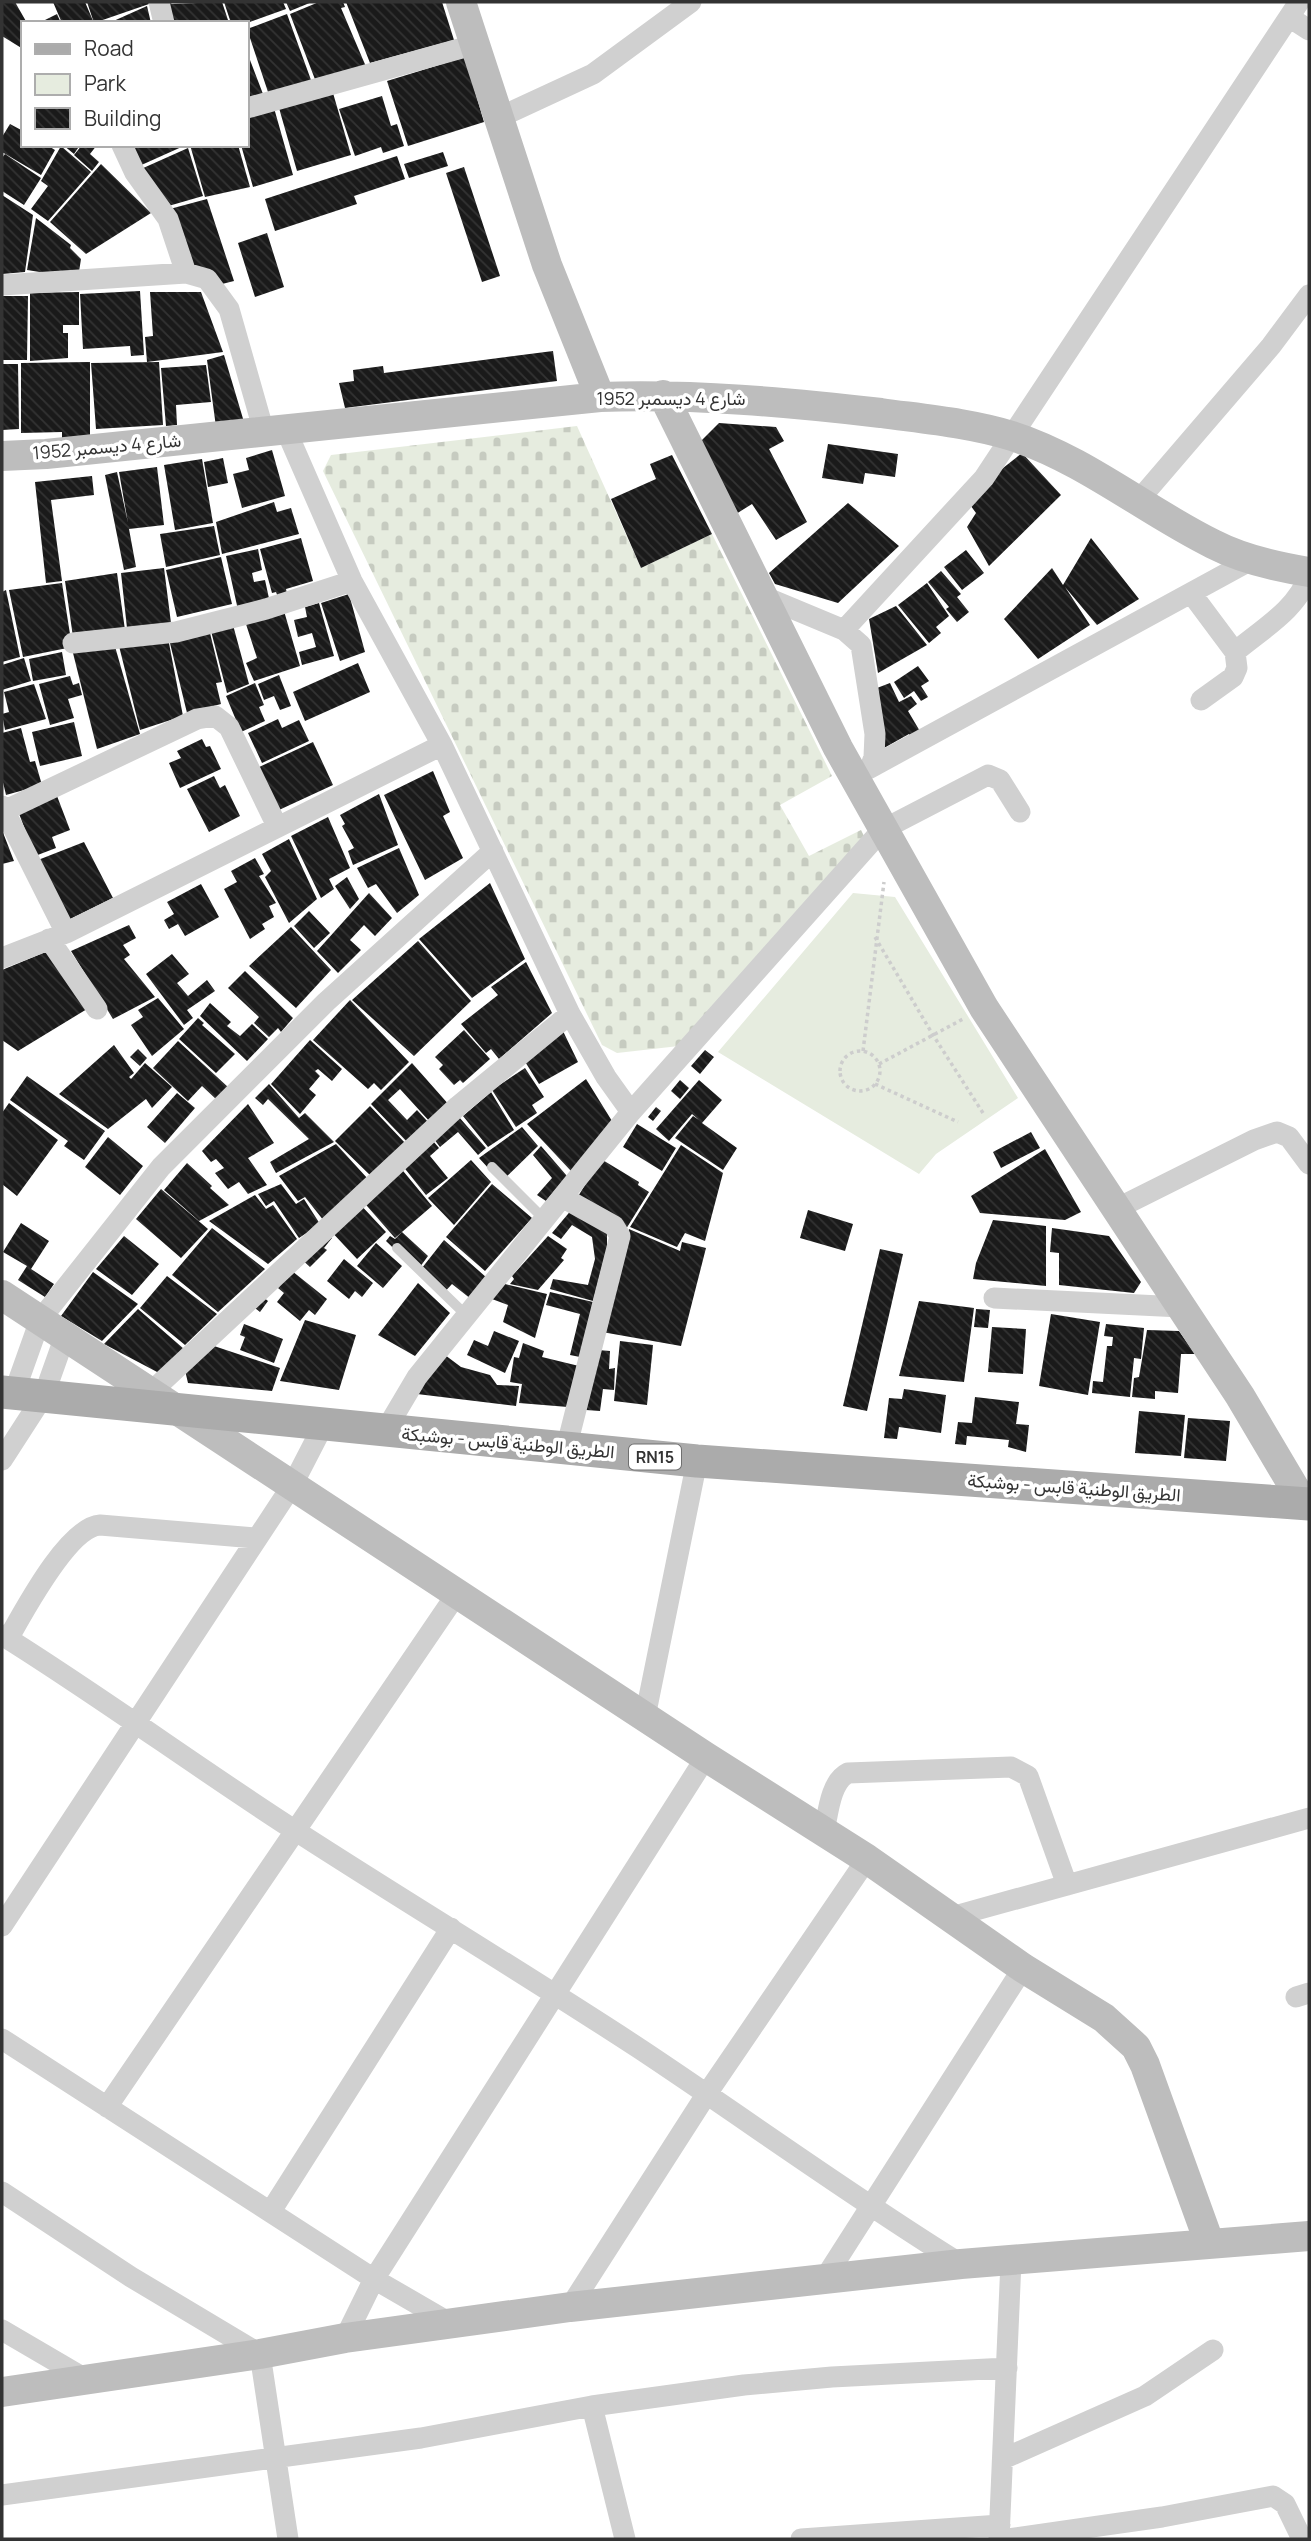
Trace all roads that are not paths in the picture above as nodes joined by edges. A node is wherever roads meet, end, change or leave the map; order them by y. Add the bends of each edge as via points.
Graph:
1 (159, 2) edge
2 (461, 2) edge
3 (691, 2) edge
4 (1294, 9) edge
5 (164, 21) edge
6 (1309, 30) edge
7 (473, 45) junction
8 (248, 108) edge
9 (498, 118) junction
10 (123, 147) edge
11 (186, 273) junction
12 (2, 285) edge
13 (1309, 295) edge
14 (663, 395) junction
15 (600, 397) junction
16 (275, 431) junction
17 (1012, 436) junction
18 (2, 456) edge
19 (1138, 501) junction
20 (1253, 559) junction
21 (1309, 574) edge
22 (352, 582) junction
23 (1191, 593) junction
24 (760, 595) junction
25 (844, 631) junction
26 (73, 643) dead end
27 (1235, 652) junction
28 (1201, 700) dead end
29 (442, 745) junction
30 (862, 772) junction
31 (4, 808) edge
32 (1020, 812) dead end
33 (277, 826) junction
34 (886, 836) junction
35 (493, 851) junction
36 (58, 936) junction
37 (2, 958) edge
38 (97, 1009) dead end
39 (570, 1014) junction
40 (606, 1077) junction
41 (654, 1087) junction
42 (631, 1112) junction
43 (1309, 1164) edge
44 (492, 1167) dead end
45 (562, 1197) junction
46 (1116, 1209) junction
47 (544, 1219) junction
48 (397, 1248) dead end
49 (2, 1295) edge
50 (993, 1298) dead end
51 (1181, 1307) junction
52 (466, 1315) junction
53 (53, 1328) junction
54 (151, 1392) junction
55 (20, 1394) edge
56 (182, 1412) junction
57 (325, 1422) junction
58 (385, 1432) junction
59 (566, 1449) junction
60 (2, 1460) edge
61 (696, 1461) junction
62 (293, 1484) junction
63 (1307, 1504) edge
64 (256, 1538) junction
65 (458, 1592) junction
66 (5, 1637) edge
67 (645, 1717) junction
68 (135, 1720) junction
69 (706, 1757) junction
70 (1309, 1818) edge
71 (297, 1832) junction
72 (824, 1832) junction
73 (867, 1858) junction
74 (1067, 1885) junction
75 (951, 1917) junction
76 (2, 1926) edge
77 (451, 1928) junction
78 (1024, 1968) junction
79 (555, 1994) junction
80 (5, 2048) edge
81 (706, 2095) junction
82 (107, 2107) junction
83 (2, 2192) edge
84 (868, 2207) junction
85 (271, 2211) junction
86 (1309, 2236) edge
87 (1209, 2242) junction
88 (1011, 2261) junction
89 (961, 2264) junction
90 (825, 2278) junction
91 (374, 2279) junction
92 (570, 2307) junction
93 (450, 2323) junction
94 (2, 2330) edge
95 (345, 2338) junction
96 (1213, 2350) dead end
97 (260, 2354) junction
98 (1007, 2368) junction
99 (84, 2378) junction
100 (2, 2392) edge
101 (592, 2406) junction
102 (276, 2456) junction
103 (1003, 2459) junction
104 (2, 2495) edge
105 (1002, 2535) edge
106 (288, 2539) edge
107 (625, 2539) edge
108 (801, 2539) edge
109 (1302, 2539) edge

1 - 5 street
2 - 7 street
3 - 9 street via 593,74
4 - 6 street
4 - 17 street
7 - 8 street
7 - 9 street
9 - 15 street via 551,275
10 - 11 street via 135,173 168,219
11 - 12 street
11 - 16 street via 207,279 229,309
13 - 19 street
14 - 15 street, شارع 4 ديسمبر 1952
14 - 17 street, شارع 4 ديسمبر 1952 via 774,400
14 - 24 street
15 - 16 street, شارع 4 ديسمبر 1952
16 - 18 street, شارع 4 ديسمبر 1952
16 - 22 street
17 - 19 street, شارع 4 ديسمبر 1952
17 - 25 street via 984,478
19 - 20 street, شارع 4 ديسمبر 1952 via 1214,545
20 - 21 street, شارع 4 ديسمبر 1952
20 - 23 street
21 - 27 street via 1304,590 1288,609
22 - 26 street via 176,632
22 - 29 street
23 - 27 street
23 - 30 street
24 - 25 street
24 - 30 street
25 - 30 street via 861,645 875,734 876,748
27 - 28 street via 1233,677
29 - 33 street
29 - 35 street
30 - 34 street
31 - 33 street via 197,719 215,716 229,727
31 - 36 street
32 - 34 street via 1000,780 988,775
33 - 36 street
34 - 41 street
34 - 46 street via 984,1008
35 - 39 street
35 - 53 street via 326,1002 161,1167
36 - 37 street
36 - 38 street
39 - 40 street
39 - 54 street via 447,1115
40 - 41 street
40 - 42 street
41 - 42 street
42 - 45 street
43 - 46 street via 1289,1137 1277,1132
44 - 47 lane
45 - 47 street
45 - 59 street via 614,1226 620,1236
46 - 51 street
47 - 52 street
48 - 52 lane
49 - 53 street
50 - 51 street
51 - 63 street
52 - 58 street via 417,1377
53 - 54 street
53 - 55 street
53 - 55 street
54 - 56 street
55 - 56 main road, الطريق الوطنية قابس - بوشبكة / RN15
55 - 60 street
56 - 57 main road, الطريق الوطنية قابس - بوشبكة / RN15
56 - 62 street
57 - 58 main road, الطريق الوطنية قابس - بوشبكة / RN15
57 - 62 street
58 - 59 main road, الطريق الوطنية قابس - بوشبكة / RN15
59 - 61 main road, الطريق الوطنية قابس - بوشبكة / RN15
61 - 63 main road, الطريق الوطنية قابس - بوشبكة / RN15
61 - 67 street
62 - 64 street
62 - 65 street
64 - 66 street via 88,1527 45,1577
64 - 68 street
65 - 67 street
65 - 71 street
66 - 68 street
67 - 69 street
68 - 71 street
68 - 76 street
69 - 72 street
69 - 79 street
70 - 74 street
71 - 77 street
71 - 82 street
72 - 73 street
72 - 74 street via 838,1781 848,1773 1011,1767 1028,1776
73 - 75 street
73 - 81 street
74 - 75 street
75 - 78 street
77 - 79 street
77 - 85 street
78 - 84 street
78 - 87 street via 1104,2018 1136,2047
79 - 81 street
79 - 91 street
80 - 82 street
81 - 84 street
81 - 92 street
82 - 85 street
83 - 97 street
84 - 89 street
84 - 90 street
85 - 91 street
86 - 87 street
87 - 88 street
88 - 89 street
88 - 98 street
89 - 90 street
90 - 92 street
91 - 93 street
91 - 95 street
92 - 93 street
93 - 95 street
94 - 99 street
95 - 97 street
96 - 103 street via 1145,2396
97 - 99 street
97 - 102 street
98 - 101 street via 793,2380
98 - 103 street
99 - 100 street
101 - 102 street via 421,2438
101 - 107 street
102 - 104 street
102 - 106 street
103 - 105 street
105 - 108 street
105 - 109 street via 1162,2517 1273,2496 1285,2504

